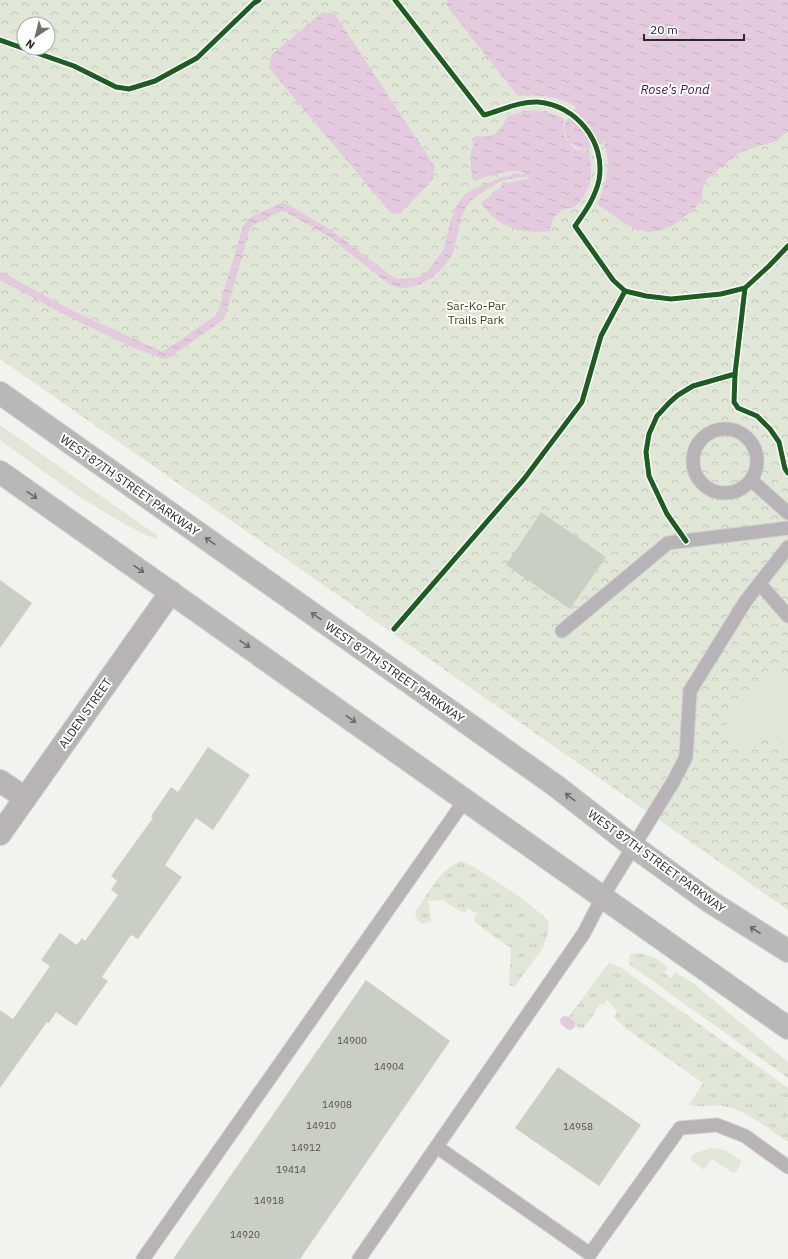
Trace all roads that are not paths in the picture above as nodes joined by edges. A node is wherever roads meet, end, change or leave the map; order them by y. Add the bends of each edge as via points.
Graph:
1 (0, 393) edge
2 (0, 472) edge
3 (751, 480) junction
4 (788, 513) edge
5 (788, 528) edge
6 (788, 547) edge
7 (760, 584) junction
8 (171, 592) junction
9 (788, 616) edge
10 (562, 631) dead end
11 (0, 781) edge
12 (25, 798) junction
13 (465, 800) junction
14 (0, 834) edge
15 (633, 846) junction
16 (603, 896) junction
17 (788, 951) edge
18 (788, 1028) edge
19 (437, 1147) junction
20 (788, 1166) edge
21 (593, 1257) edge
22 (143, 1259) edge
23 (359, 1259) edge

15 -> 1 main road, WEST 87TH STREET PARKWAY via 556,786
2 -> 8 main road
3 - 3 lane via 758,460 750,440 731,429 710,432 701,439 696,447 693,468 704,486 714,491 734,492 744,488
3 - 4 lane
5 - 10 lane via 668,543
6 - 7 lane
7 - 9 lane
7 - 15 lane via 745,602 690,691 686,757
8 - 12 street, ALDEN STREET
8 -> 13 main road
11 - 12 street
12 - 14 street, ALDEN STREET
13 - 16 main road
13 - 22 lane
15 - 16 lane
17 -> 15 main road, WEST 87TH STREET PARKWAY via 709,901
16 - 18 main road
16 - 19 lane via 584,933
19 - 21 lane
19 - 23 lane
20 - 21 lane via 745,1136 717,1125 680,1128

